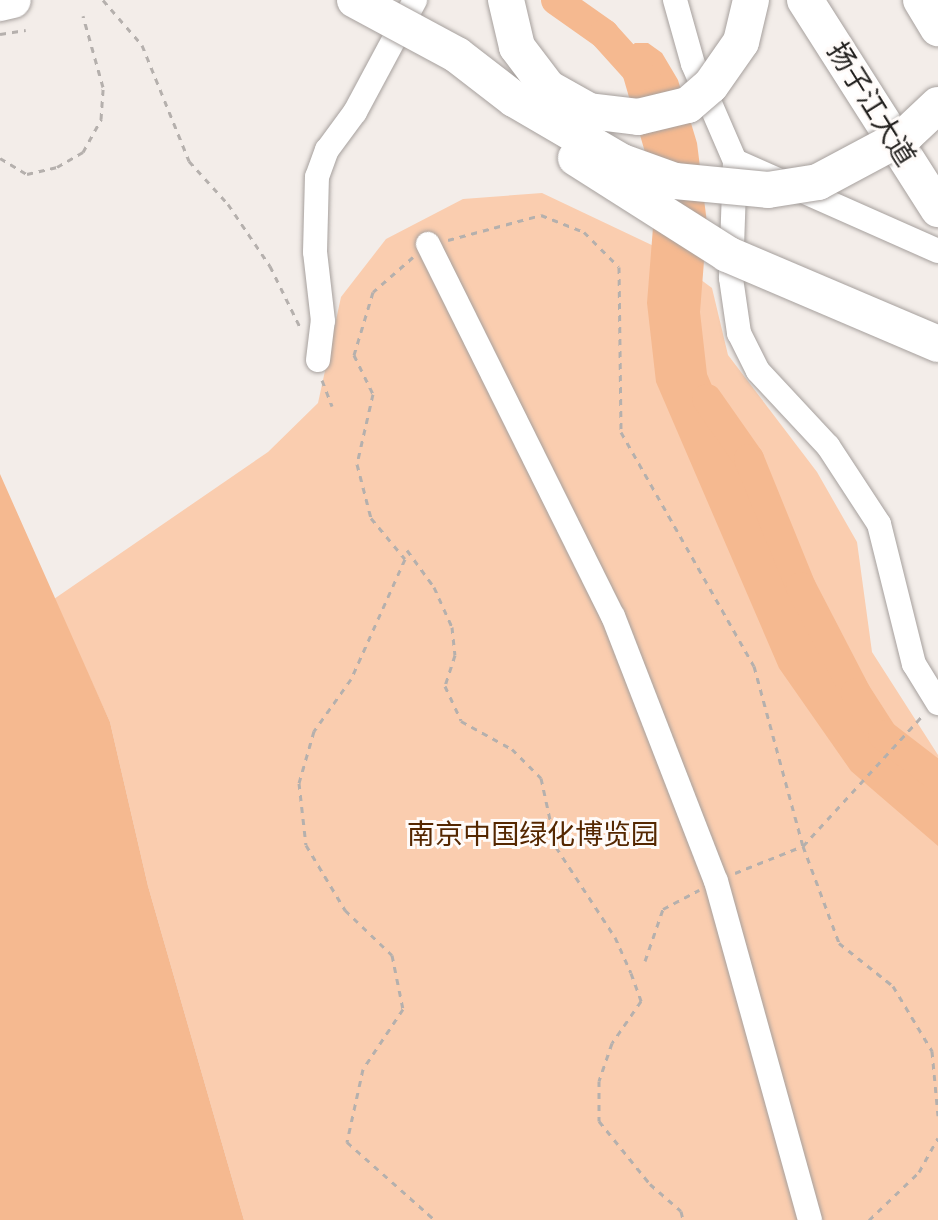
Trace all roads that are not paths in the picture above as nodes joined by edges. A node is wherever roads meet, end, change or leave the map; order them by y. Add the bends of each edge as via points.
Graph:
1 (355, 0) edge
2 (415, 0) edge
3 (506, 0) edge
4 (675, 0) edge
5 (751, 0) edge
6 (805, 0) edge
7 (921, 0) edge
8 (0, 3) edge
9 (19, 15) edge
10 (938, 28) edge
11 (514, 99) junction
12 (938, 105) edge
13 (735, 161) junction
14 (938, 209) edge
15 (428, 244) road end
16 (938, 251) edge
17 (938, 344) edge
18 (314, 357) road end
19 (929, 710) edge
20 (810, 1220) edge

1 - 11 highway, bridge via 457,55
2 - 18 lane via 355,112 327,150 317,177 315,252 323,321
3 - 5 highway, bridge via 517,47 548,88 589,111 638,117 688,105 711,85 741,42
4 - 13 lane via 693,64
6 - 14 highway, 扬子江大道
7 - 10 highway
8 - 9 highway
11 - 12 highway, bridge via 622,162 675,181 768,190 818,182 864,161 906,135
11 - 17 highway, bridge via 578,160 680,227 727,254
13 - 16 lane
13 - 19 lane via 731,278 739,333 758,371 828,446 879,524
15 - 20 lane via 613,616 716,881

